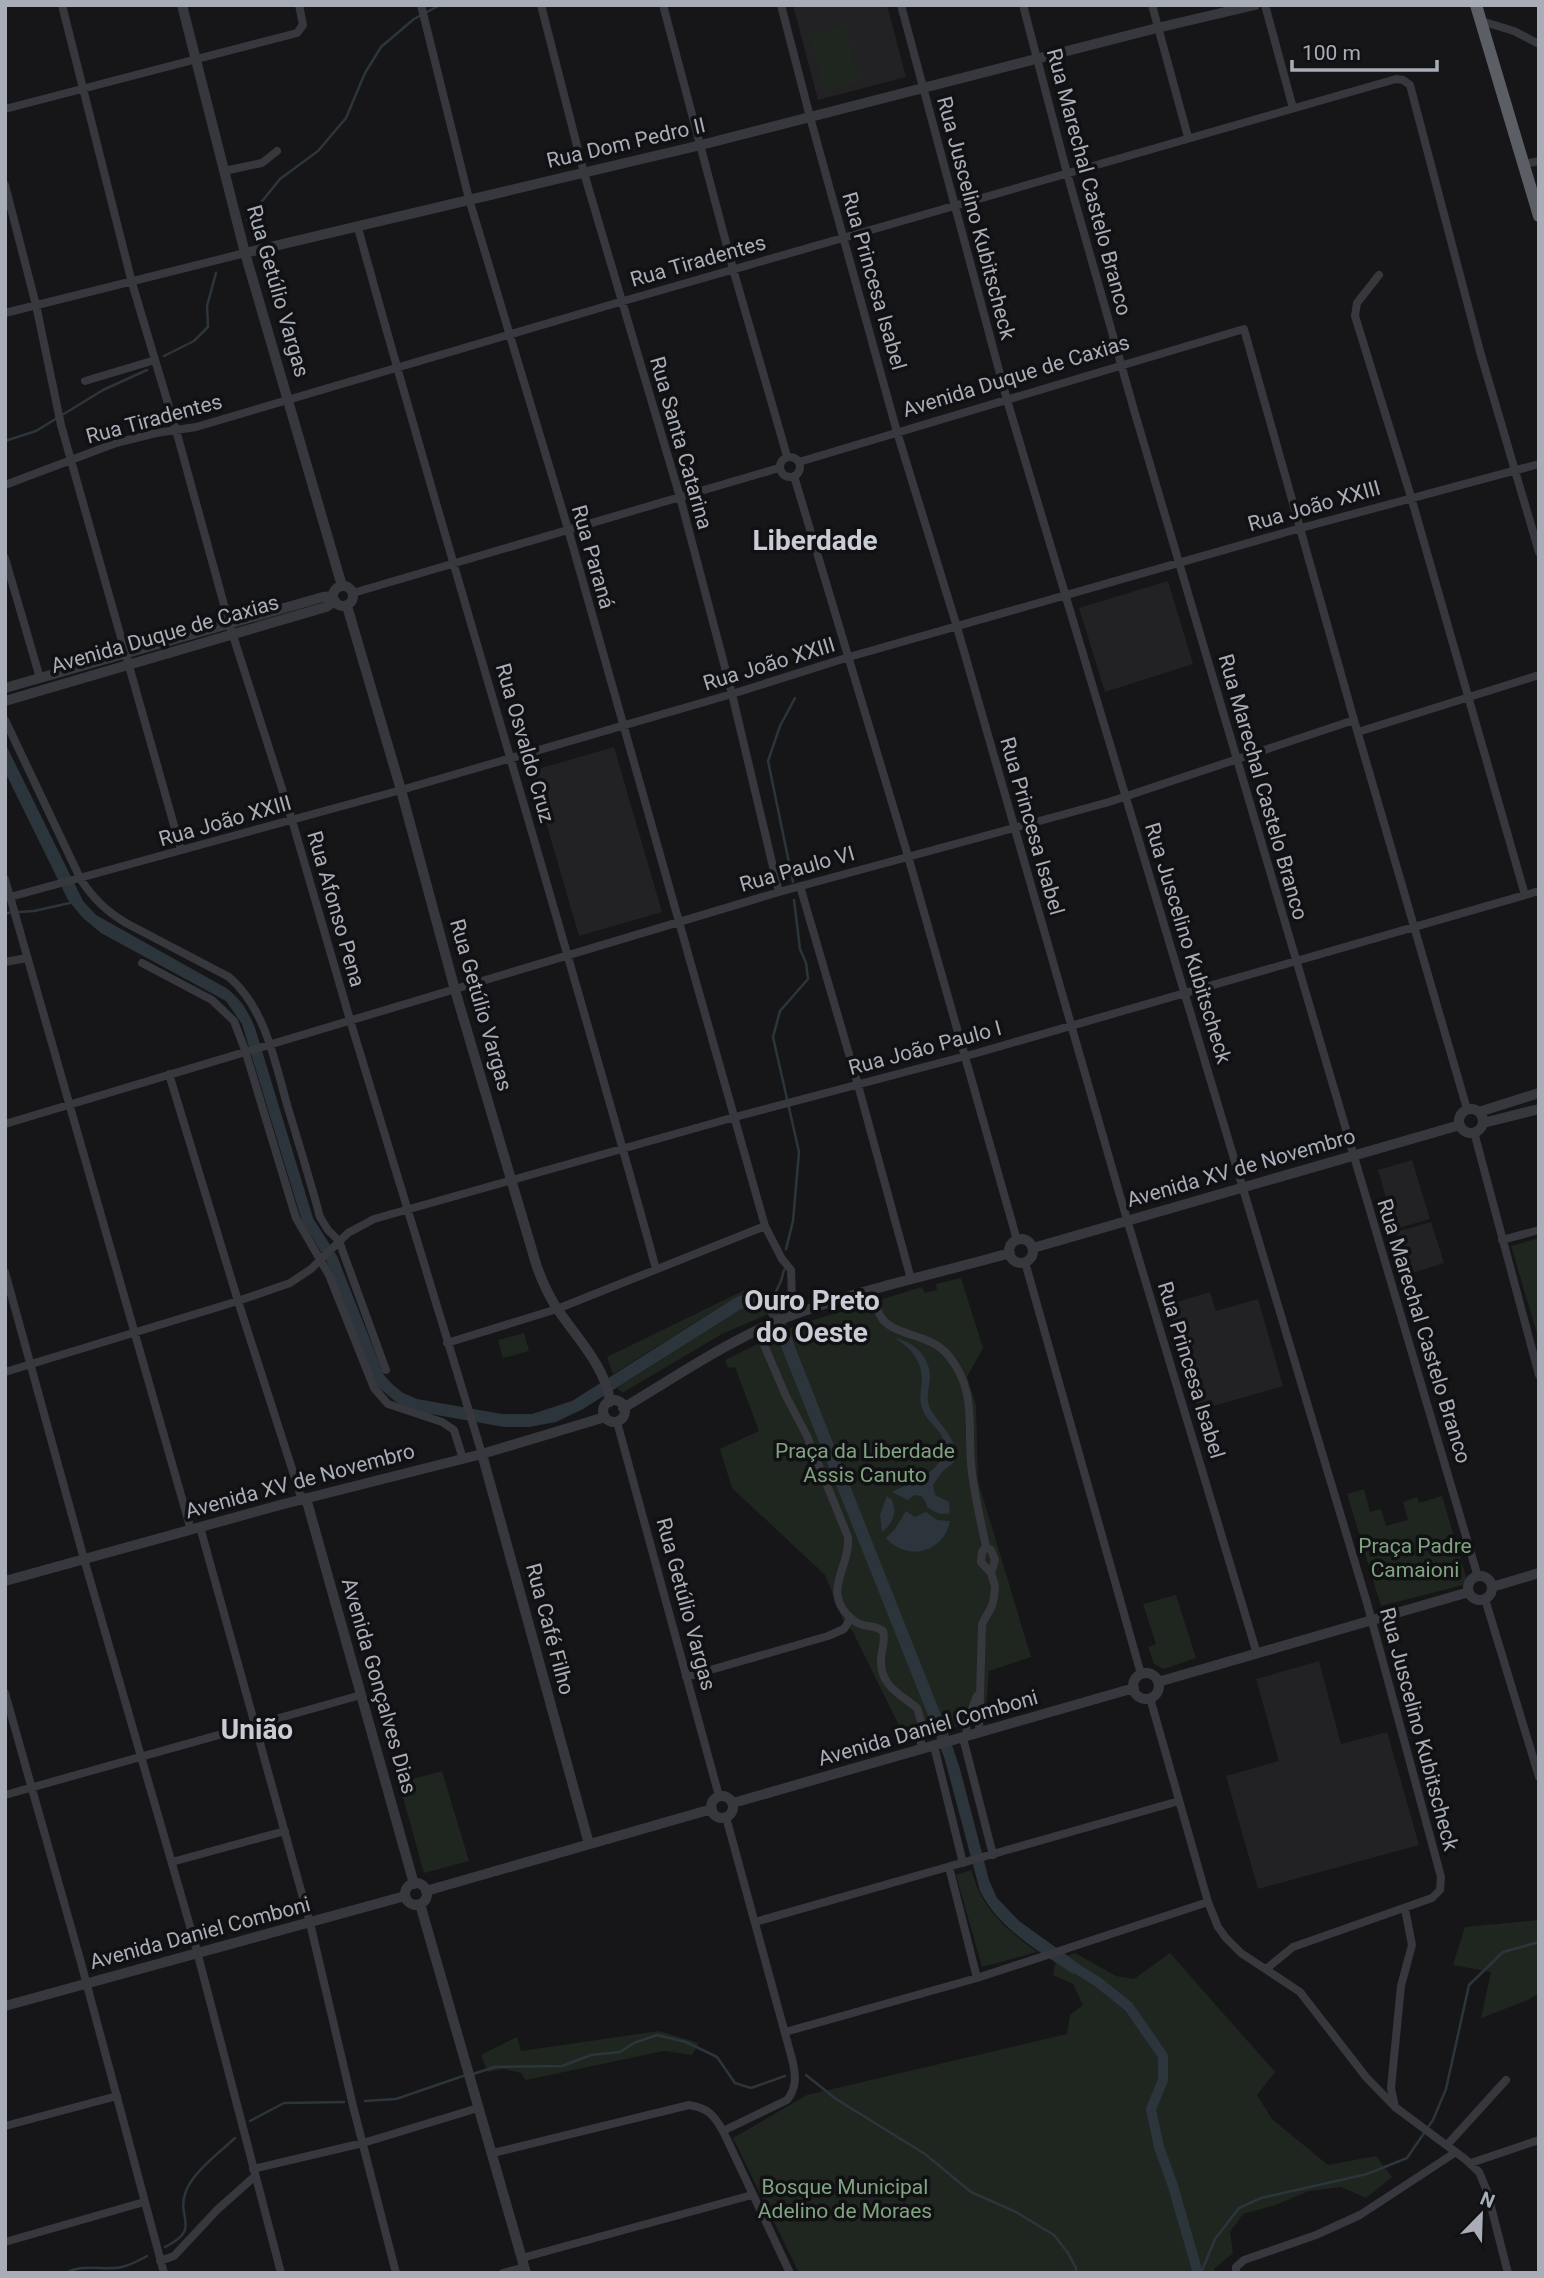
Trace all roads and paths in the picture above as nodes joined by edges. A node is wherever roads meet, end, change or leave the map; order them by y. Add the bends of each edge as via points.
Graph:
1 (62, 5) edge
2 (182, 5) edge
3 (299, 5) edge
4 (541, 5) edge
5 (663, 5) edge
6 (781, 5) edge
7 (901, 5) edge
8 (1023, 5) edge
9 (1152, 5) edge
10 (1255, 5) edge
11 (1265, 5) edge
12 (1476, 5) edge
13 (422, 6) edge
14 (1481, 22) junction
15 (1157, 28) junction
16 (1539, 44) edge
17 (1036, 59) junction
18 (196, 61) junction
19 (922, 88) junction
20 (84, 90) junction
21 (1293, 108) junction
22 (5, 110) edge
23 (810, 117) junction
24 (1188, 137) junction
25 (701, 145) junction
26 (277, 150) dead end
27 (1539, 161) edge
28 (1524, 164) junction
29 (224, 171) junction
30 (584, 173) junction
31 (1067, 173) junction
32 (5, 185) edge
33 (470, 199) junction
34 (954, 206) junction
35 (1539, 216) edge
36 (358, 228) junction
37 (843, 237) junction
38 (245, 253) junction
39 (733, 269) junction
40 (1379, 275) dead end
41 (132, 283) junction
42 (620, 302) junction
43 (36, 305) junction
44 (5, 313) edge
45 (509, 336) junction
46 (155, 360) junction
47 (1121, 365) junction
48 (397, 368) junction
49 (85, 381) dead end
50 (289, 399) junction
51 (1007, 400) junction
52 (176, 430) junction
53 (898, 432) junction
54 (787, 456) junction
55 (71, 461) junction
56 (799, 462) junction
57 (1539, 464) edge
58 (779, 468) junction
59 (1516, 470) junction
60 (794, 476) junction
61 (5, 485) edge
62 (680, 497) junction
63 (1411, 497) junction
64 (1301, 528) junction
65 (568, 529) junction
66 (1539, 552) edge
67 (5, 558) edge
68 (453, 563) junction
69 (1178, 563) junction
70 (342, 586) junction
71 (353, 593) junction
72 (1064, 596) junction
73 (334, 599) junction
74 (347, 606) junction
75 (957, 627) junction
76 (230, 629) junction
77 (124, 654) junction
78 (849, 657) junction
79 (128, 665) junction
80 (1539, 675) edge
81 (40, 678) junction
82 (5, 688) edge
83 (732, 694) junction
84 (1468, 698) junction
85 (5, 701) edge
86 (5, 720) edge
87 (1354, 720) junction
88 (623, 726) junction
89 (1358, 732) junction
90 (511, 759) junction
91 (1237, 760) junction
92 (401, 790) junction
93 (1125, 797) junction
94 (292, 820) junction
95 (1014, 828) junction
96 (181, 850) junction
97 (908, 856) junction
98 (5, 879) edge
99 (78, 881) junction
100 (800, 886) junction
101 (1539, 891) edge
102 (779, 892) junction
103 (1525, 895) junction
104 (11, 902) junction
105 (680, 922) junction
106 (1413, 927) junction
107 (569, 955) junction
108 (27, 958) junction
109 (1295, 960) junction
110 (5, 962) edge
111 (142, 963) dead end
112 (455, 989) junction
113 (1185, 992) junction
114 (350, 1020) junction
115 (1071, 1025) junction
116 (266, 1044) junction
117 (247, 1050) junction
118 (965, 1056) junction
119 (169, 1074) junction
120 (858, 1084) junction
121 (1539, 1093) edge
122 (70, 1103) junction
123 (1539, 1108) edge
124 (1467, 1109) junction
125 (1479, 1112) junction
126 (735, 1117) junction
127 (5, 1124) edge
128 (1483, 1124) junction
129 (1460, 1125) junction
130 (1474, 1132) junction
131 (624, 1149) junction
132 (1353, 1157) junction
133 (512, 1182) junction
134 (1244, 1188) junction
135 (407, 1210) junction
136 (1128, 1220) junction
137 (765, 1226) junction
138 (1539, 1230) edge
139 (1017, 1240) junction
140 (1502, 1240) junction
141 (1032, 1248) junction
142 (329, 1251) junction
143 (1010, 1254) junction
144 (1025, 1262) junction
145 (656, 1269) junction
146 (5, 1272) edge
147 (911, 1279) junction
148 (872, 1290) junction
149 (237, 1301) junction
150 (557, 1309) junction
151 (796, 1313) junction
152 (758, 1331) junction
153 (136, 1333) junction
154 (447, 1343) junction
155 (31, 1364) junction
156 (386, 1370) dead end
157 (5, 1372) edge
158 (1539, 1375) edge
159 (610, 1398) junction
160 (623, 1408) junction
161 (604, 1417) junction
162 (617, 1422) junction
163 (474, 1424) joint
164 (482, 1454) junction
165 (463, 1459) junction
166 (304, 1499) junction
167 (196, 1528) junction
168 (986, 1547) junction
169 (84, 1559) junction
170 (991, 1573) junction
171 (1539, 1573) edge
172 (1478, 1577) junction
173 (5, 1581) edge
174 (1492, 1587) junction
175 (1469, 1592) junction
176 (1485, 1599) junction
177 (850, 1619) junction
178 (1372, 1619) junction
179 (1257, 1654) junction
180 (1141, 1674) junction
181 (686, 1677) junction
182 (1158, 1682) junction
183 (1133, 1688) junction
184 (980, 1690) junction
185 (5, 1693) edge
186 (360, 1695) junction
187 (1150, 1698) junction
188 (255, 1723) junction
189 (979, 1733) junction
190 (961, 1738) junction
191 (936, 1745) junction
192 (921, 1750) junction
193 (142, 1756) junction
194 (1539, 1777) edge
195 (32, 1788) junction
196 (5, 1795) edge
197 (719, 1796) junction
198 (1179, 1801) junction
199 (733, 1803) junction
200 (712, 1809) junction
201 (726, 1817) junction
202 (285, 1832) junction
203 (589, 1844) junction
204 (989, 1856) junction
205 (172, 1862) junction
206 (967, 1862) junction
207 (949, 1867) junction
208 (414, 1884) junction
209 (426, 1891) junction
210 (405, 1896) junction
211 (1208, 1902) junction
212 (420, 1904) junction
213 (1405, 1909) junction
214 (755, 1922) junction
215 (310, 1923) junction
216 (197, 1953) junction
217 (1266, 1969) junction
218 (976, 1978) junction
219 (87, 1984) junction
220 (5, 2006) edge
221 (785, 2032) junction
222 (1506, 2080) dead end
223 (117, 2096) junction
224 (1395, 2107) junction
225 (478, 2108) junction
226 (5, 2126) edge
227 (723, 2131) junction
228 (1539, 2140) edge
229 (363, 2143) junction
230 (1447, 2145) junction
231 (1456, 2152) junction
232 (492, 2153) junction
233 (1471, 2163) junction
234 (254, 2172) junction
235 (752, 2195) junction
236 (144, 2203) junction
237 (5, 2242) edge
238 (160, 2261) junction
239 (524, 2266) edge
240 (164, 2273) edge
241 (281, 2273) edge
242 (396, 2273) edge
243 (503, 2273) edge
244 (790, 2273) edge
245 (1236, 2273) edge
246 (1508, 2273) edge

1 - 20 street, Rua Afonso Pena
2 - 18 street, Rua Getúlio Vargas
3 - 18 street via 302,28 297,33
4 - 30 street, Rua Santa Catarina
5 - 25 street
6 - 23 street, Rua Princesa Isabel
7 - 19 street, Rua Juscelino Kubitscheck
8 - 17 street, Rua Marechal Castelo Branco
9 - 15 street
10 - 15 street, Rua Dom Pedro II
11 - 21 street
12 - 14 highway
13 - 33 street, Rua Paraná
14 - 16 street
14 - 28 highway
15 - 17 street, Rua Dom Pedro II
15 - 24 street
17 - 19 street, Rua Dom Pedro II
17 - 31 street, Rua Marechal Castelo Branco
18 - 20 street
18 - 29 street, Rua Getúlio Vargas
19 - 23 street, Rua Dom Pedro II
19 - 34 street, Rua Juscelino Kubitscheck
20 - 22 street
20 - 41 street, Rua Afonso Pena
21 - 24 street, Rua Tiradentes
21 - 59 street, Rua Tiradentes via 1396,79 1409,85 1477,343
23 - 25 street, Rua Dom Pedro II
23 - 37 street, Rua Princesa Isabel
24 - 31 street, Rua Tiradentes
25 - 30 street, Rua Dom Pedro II
25 - 39 street
26 - 29 street via 262,163
27 - 28 street
28 - 35 highway
29 - 38 street, Rua Getúlio Vargas
30 - 33 street, Rua Dom Pedro II
30 - 42 street, Rua Santa Catarina
31 - 34 street, Rua Tiradentes
31 - 47 street, Rua Marechal Castelo Branco
32 - 43 street
33 - 36 street, Rua Dom Pedro II
33 - 45 street, Rua Paraná
34 - 37 street, Rua Tiradentes
34 - 51 street, Rua Juscelino Kubitscheck
36 - 38 street, Rua Dom Pedro II
36 - 48 street, Rua Osvaldo Cruz
37 - 39 street, Rua Tiradentes
37 - 53 street, Rua Princesa Isabel
38 - 41 street, Rua Dom Pedro II
38 - 50 street, Rua Getúlio Vargas
39 - 42 street, Rua Tiradentes
39 - 54 street
40 - 63 street via 1357,303 1355,316
41 - 43 street, Rua Dom Pedro II
41 - 46 street, Rua Afonso Pena
42 - 45 street, Rua Tiradentes
42 - 62 street, Rua Santa Catarina
43 - 44 street, Rua Dom Pedro II
43 - 55 street
45 - 48 street, Rua Tiradentes
45 - 65 street, Rua Paraná
46 - 49 street
46 - 52 street, Rua Afonso Pena
47 - 51 street, Avenida Duque de Caxias
47 - 64 street, Avenida Duque de Caxias via 1244,329
47 - 69 street, Rua Marechal Castelo Branco
48 - 50 street, Rua Tiradentes
48 - 68 street, Rua Osvaldo Cruz
50 - 52 street, Rua Tiradentes
50 - 70 street, Rua Getúlio Vargas
51 - 53 street, Avenida Duque de Caxias
51 - 72 street, Rua Juscelino Kubitscheck
52 - 55 street, Rua Tiradentes via 116,443
52 - 76 street, Rua Afonso Pena
53 - 56 street, Avenida Duque de Caxias
53 - 75 street, Rua Princesa Isabel
54 - 56 street
54 - 58 street
55 - 61 street, Rua Tiradentes
55 - 77 street
56 - 60 street
57 - 59 street, Rua João XXIII
58 - 60 street via 783,475
58 - 62 street
59 - 63 street, Rua João XXIII
59 - 66 street
60 - 78 street
62 - 65 street
62 - 83 street, Rua Santa Catarina
63 - 64 street, Rua João XXIII
63 - 84 street
64 - 69 street, Rua João XXIII
64 - 87 street
65 - 68 street
65 - 88 street, Rua Paraná
67 - 81 street
68 - 71 street
68 - 90 street, Rua Osvaldo Cruz
69 - 72 street, Rua João XXIII
69 - 91 street, Rua Marechal Castelo Branco
70 - 71 street
70 - 73 street
71 - 74 street
72 - 75 street, Rua João XXIII
72 - 93 street, Rua Juscelino Kubitscheck
73 - 74 street
73 - 76 street, Avenida Duque de Caxias via 323,597
74 - 92 street, Rua Getúlio Vargas
75 - 78 street, Rua João XXIII
75 - 95 street, Rua Princesa Isabel
76 - 77 street, Avenida Duque de Caxias
76 - 79 street, Avenida Duque de Caxias
76 - 94 street, Rua Afonso Pena
77 - 79 street
77 - 81 street, Avenida Duque de Caxias
78 - 83 street, Rua João XXIII
78 - 97 street
79 - 85 street, Avenida Duque de Caxias
79 - 96 street
80 - 84 street
81 - 82 street, Avenida Duque de Caxias
83 - 88 street, Rua João XXIII
83 - 102 street, Rua Santa Catarina
84 - 89 street
84 - 103 street
86 - 99 street
87 - 89 street
87 - 91 street, Rua Paulo VI
88 - 90 street, Rua João XXIII
88 - 105 street, Rua Paraná
89 - 106 street
90 - 92 street, Rua João XXIII
90 - 107 street, Rua Osvaldo Cruz
91 - 93 street, Rua Paulo VI
91 - 109 street, Rua Marechal Castelo Branco
92 - 94 street, Rua João XXIII
92 - 112 street, Rua Getúlio Vargas
93 - 95 street, Rua Paulo VI
93 - 113 street, Rua Juscelino Kubitscheck
94 - 96 street, Rua João XXIII
94 - 114 street, Rua Afonso Pena
95 - 97 street, Rua Paulo VI
95 - 115 street, Rua Princesa Isabel
96 - 99 street, Rua João XXIII
97 - 100 street, Rua Paulo VI
97 - 118 street
98 - 104 street
99 - 104 street, Rua João XXIII
99 - 116 street via 112,914 235,983 253,1006
100 - 102 street, Rua Paulo VI
100 - 120 street
101 - 103 street, Rua João Paulo I
102 - 105 street, Rua Paulo VI
103 - 106 street, Rua João Paulo I
104 - 108 street
105 - 107 street, Rua Paulo VI
105 - 126 street, Rua Paraná
106 - 109 street, Rua João Paulo I
106 - 124 street
107 - 112 street, Rua Paulo VI
107 - 131 street, Rua Osvaldo Cruz
108 - 110 street
108 - 122 street
109 - 113 street, Rua João Paulo I
109 - 132 street, Rua Marechal Castelo Branco
111 - 117 street via 221,1007 234,1021
112 - 114 street, Rua Paulo VI
112 - 133 street, Rua Getúlio Vargas
113 - 115 street, Rua João Paulo I
113 - 134 street, Rua Juscelino Kubitscheck
114 - 116 street, Rua Paulo VI
114 - 135 street, Rua Afonso Pena
115 - 118 street, Rua João Paulo I
115 - 136 street, Rua Princesa Isabel
116 - 117 street, Rua Paulo VI
116 - 142 street via 328,1230
117 - 119 street, Rua Paulo VI
117 - 142 street via 296,1219
118 - 120 street, Rua João Paulo I
118 - 139 street
119 - 122 street, Rua Paulo VI
119 - 149 street
120 - 126 street, Rua João Paulo I
120 - 147 street
121 - 125 street
122 - 127 street, Rua Paulo VI
122 - 153 street
123 - 128 street
124 - 125 street
124 - 129 street
125 - 128 street
126 - 131 street, Rua João Paulo I
126 - 137 street, Rua Paraná
128 - 130 street
129 - 130 street
129 - 132 street, Avenida XV de Novembro
130 - 140 street
131 - 133 street, Rua João Paulo I
131 - 145 street, Rua Osvaldo Cruz
132 - 134 street, Avenida XV de Novembro
132 - 172 street, Rua Marechal Castelo Branco
133 - 135 street, Rua João Paulo I
133 - 150 street, Rua Getúlio Vargas via 537,1267
134 - 136 street, Avenida XV de Novembro
134 - 178 street, Rua Juscelino Kubitscheck
135 - 142 street, Rua João Paulo I via 366,1223
135 - 154 street, Rua Afonso Pena
136 - 141 street, Avenida XV de Novembro
136 - 179 street, Rua Princesa Isabel
137 - 145 street
137 - 151 street, Rua Paraná via 791,1270
138 - 140 street
139 - 141 street via 1025,1240
139 - 143 street
140 - 158 street
141 - 144 street
142 - 149 street, Rua João Paulo I via 290,1283
142 - 156 street
142 - 165 street via 329,1275 374,1388 388,1404 454,1430
143 - 144 street via 1017,1262
143 - 147 street
144 - 180 street
145 - 150 street
146 - 155 street
147 - 148 street
148 - 151 street
148 - 168 street via 887,1323 933,1342 948,1355 962,1378 970,1404 971,1471
149 - 153 street, Rua João Paulo I
149 - 166 street
150 - 154 street
150 - 159 street, Rua Getúlio Vargas via 604,1379
151 - 152 street
152 - 160 street
152 - 177 street via 848,1537 837,1594
153 - 155 street, Rua João Paulo I
153 - 167 street
154 - 163 street, Rua Afonso Pena
155 - 157 street, Rua João Paulo I
155 - 169 street
159 - 160 street
159 - 161 street
160 - 162 street
161 - 162 street
161 - 164 street, Avenida XV de Novembro
162 - 181 street, Rua Getúlio Vargas
163 - 164 street, Rua Café Filho
164 - 165 street, Avenida XV de Novembro
164 - 203 street, Rua Café Filho
165 - 166 street, Avenida XV de Novembro
166 - 167 street, Avenida XV de Novembro
166 - 186 street, Avenida Gonçalves Dias
167 - 169 street, Avenida XV de Novembro
167 - 188 street
168 - 170 street via 995,1560
168 - 170 street via 981,1562
169 - 173 street, Avenida XV de Novembro
169 - 193 street
170 - 184 street via 994,1597 982,1624
171 - 174 street
172 - 174 street
172 - 175 street
174 - 176 street
175 - 176 street via 1477,1600
175 - 178 street
176 - 194 street
177 - 181 street via 844,1629 828,1636
177 - 192 street via 883,1632 881,1670 897,1695 917,1709
178 - 179 street
178 - 213 street, Rua Juscelino Kubitscheck via 1441,1877 1440,1890 1432,1898
179 - 182 street
180 - 182 street via 1153,1675
180 - 183 street
181 - 197 street, Rua Getúlio Vargas
182 - 187 street via 1158,1690
183 - 187 street via 1142,1698
183 - 189 street, Avenida Daniel Comboni
184 - 189 street
184 - 190 street
185 - 195 street
186 - 188 street
186 - 208 street, Avenida Gonçalves Dias
187 - 198 street
188 - 193 street
188 - 202 street
189 - 190 street, Avenida Daniel Comboni
190 - 191 street, Avenida Daniel Comboni
190 - 204 street
191 - 192 street, Avenida Daniel Comboni
191 - 206 street
192 - 199 street, Avenida Daniel Comboni
193 - 195 street
193 - 205 street
195 - 196 street
195 - 219 street
197 - 199 street
197 - 200 street
198 - 204 street
198 - 211 street
199 - 201 street
200 - 201 street via 717,1816
200 - 203 street
201 - 214 street
202 - 205 street
202 - 215 street
203 - 209 street
204 - 206 street
205 - 216 street
206 - 207 street
207 - 214 street
207 - 218 street
208 - 209 street
208 - 210 street
209 - 212 street
210 - 212 street via 410,1903
210 - 215 street, Avenida Daniel Comboni
211 - 217 street via 1226,1938
211 - 218 street
212 - 225 street
213 - 217 street via 1293,1947
213 - 224 street via 1412,1945 1400,1999 1391,2088
214 - 221 street
215 - 216 street, Avenida Daniel Comboni
215 - 229 street
216 - 219 street, Avenida Daniel Comboni
216 - 234 street
217 - 224 street via 1300,1992
218 - 221 street
219 - 220 street, Avenida Daniel Comboni
219 - 223 street
221 - 227 street via 794,2067 793,2092 777,2106
222 - 230 street
223 - 226 street
223 - 236 street
224 - 230 street
225 - 229 street
225 - 232 street
227 - 232 street via 709,2111 689,2105
227 - 235 street
228 - 233 street
229 - 234 street
229 - 242 street
230 - 231 street
231 - 233 street
231 - 245 street via 1360,2216 1244,2260
232 - 239 street
233 - 246 street via 1487,2192
234 - 238 street via 174,2256
234 - 241 street
235 - 239 street
235 - 244 street
236 - 237 street
236 - 238 street
238 - 240 street
239 - 243 street

